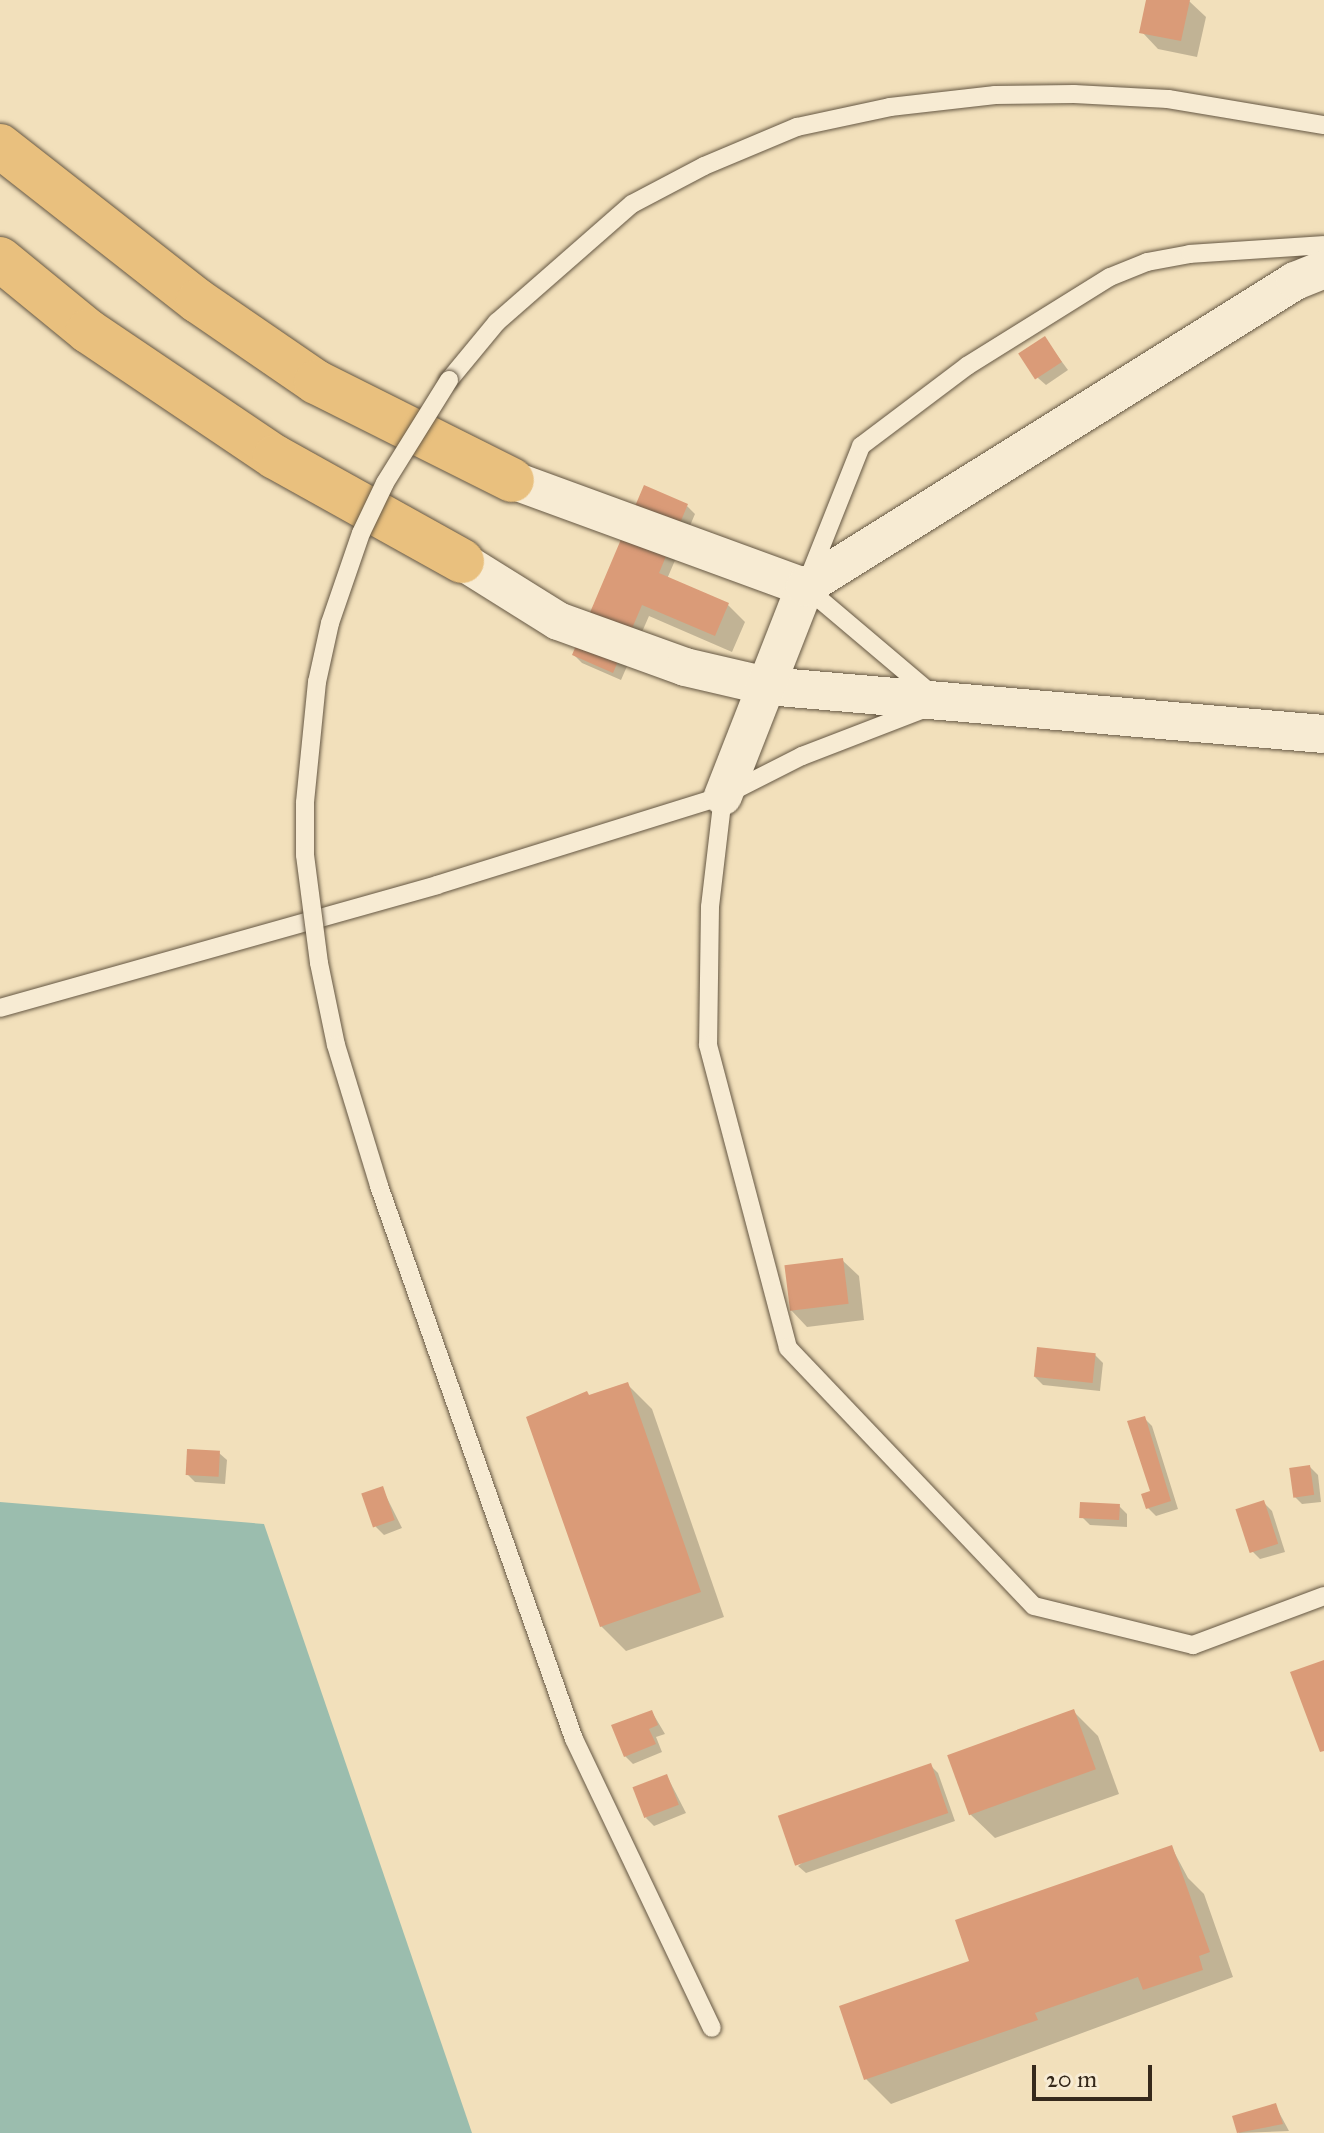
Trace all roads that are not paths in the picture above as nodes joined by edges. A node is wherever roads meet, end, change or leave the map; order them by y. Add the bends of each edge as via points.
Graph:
1 (1324, 125) edge
2 (0, 146) edge
3 (1324, 245) edge
4 (0, 259) edge
5 (1324, 269) edge
6 (0, 277) edge
7 (88, 331) junction
8 (512, 480) joint
9 (462, 561) joint
10 (805, 587) junction
11 (767, 686) junction
12 (942, 702) junction
13 (1324, 734) edge
14 (723, 796) junction
15 (0, 1008) edge
16 (1324, 1596) edge
17 (712, 2028) dead end

1 - 17 lane, bridge via 1168,99 1074,94 920,104 797,127 704,166 632,204 508,312 449,380 361,533 330,623 308,738 305,829 319,963 336,1045 379,1186 574,1739
2 - 8 highway via 198,301 316,382
3 - 10 lane via 1147,262 1058,308 967,366 861,446
4 - 7 highway
5 - 10 street via 1295,281
6 - 7 highway
7 - 9 highway via 275,457
8 - 10 street
9 - 11 street via 558,621 685,667
10 - 11 street
10 - 12 lane
11 - 12 street
11 - 14 street
12 - 13 street
12 - 14 lane via 802,756
14 - 15 lane via 362,907
14 - 16 lane via 710,907 708,1045 788,1348 1034,1606 1193,1645

